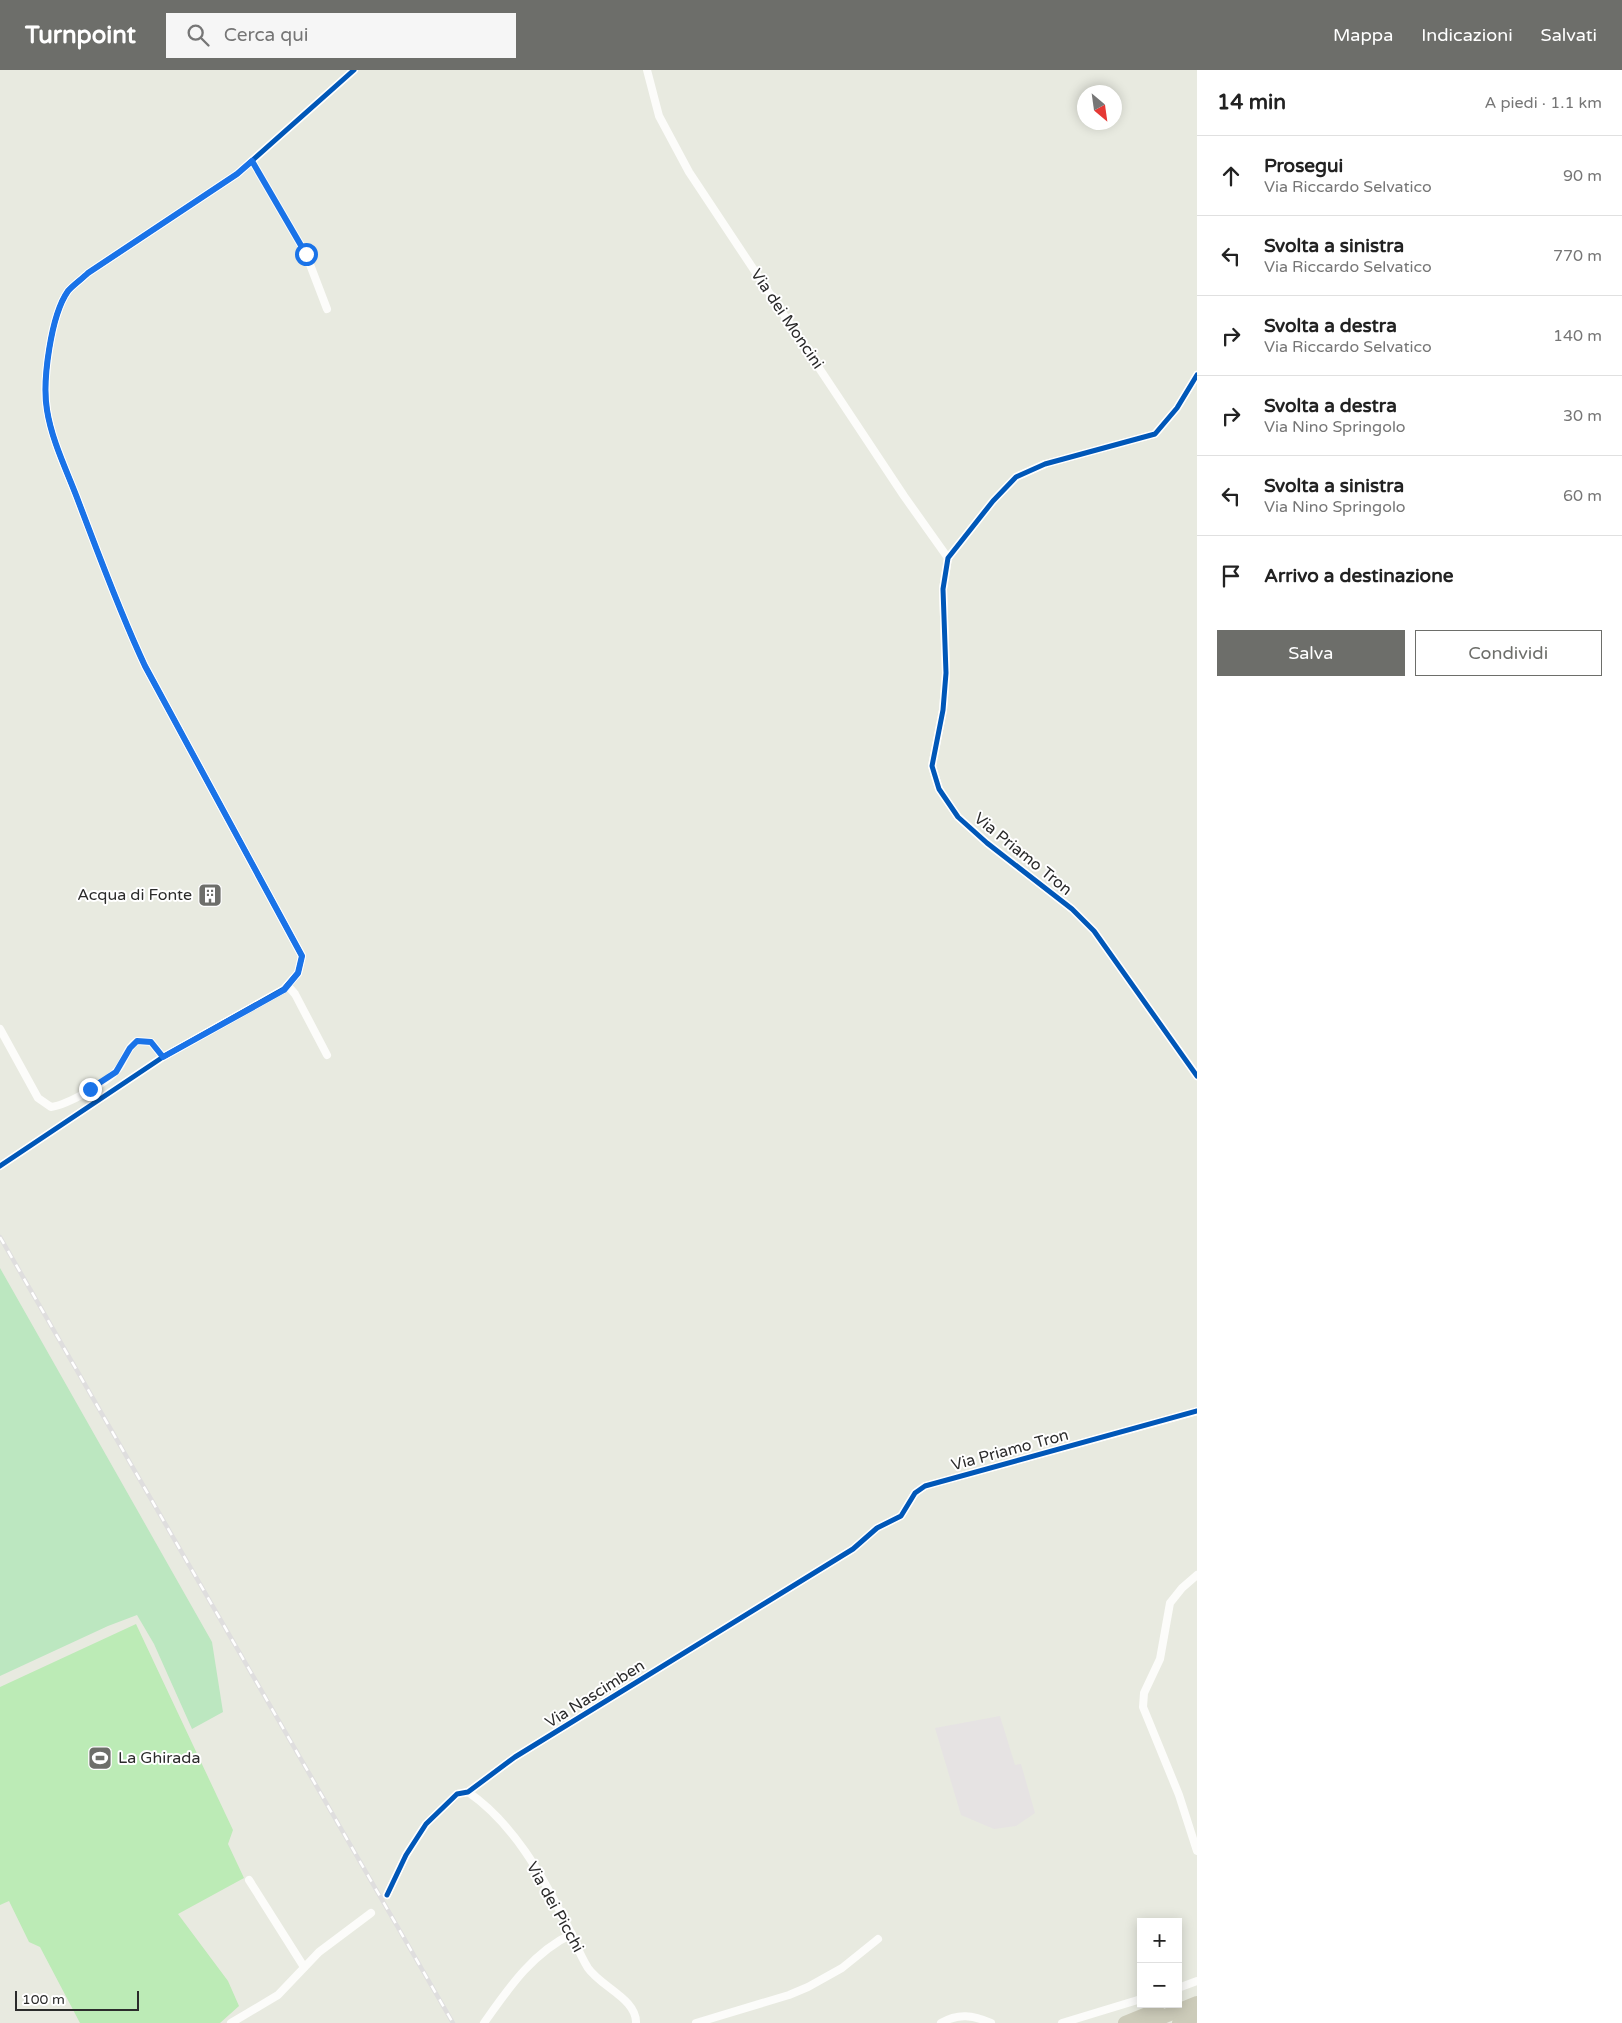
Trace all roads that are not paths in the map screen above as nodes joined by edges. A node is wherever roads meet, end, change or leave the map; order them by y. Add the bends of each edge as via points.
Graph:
1 (354, 70) edge
2 (647, 70) edge
3 (252, 161) junction
4 (327, 309) dead end
5 (1197, 375) edge
6 (948, 558) junction
7 (288, 986) junction
8 (0, 1029) edge
9 (327, 1055) dead end
10 (163, 1057) junction
11 (1197, 1076) edge
12 (0, 1166) edge
13 (1197, 1411) edge
14 (853, 1549) joint
15 (1197, 1575) edge
16 (468, 1792) junction
17 (1197, 1851) edge
18 (249, 1880) dead end
19 (387, 1895) dead end
20 (371, 1913) dead end
21 (572, 1934) junction
22 (878, 1939) dead end
23 (304, 1967) junction
24 (1197, 1981) edge
25 (1182, 1987) edge
26 (1197, 1994) edge
27 (1137, 1999) edge
28 (1182, 2000) edge
29 (1197, 2003) edge
30 (1161, 2008) edge
31 (1197, 2015) edge
32 (235, 2022) edge
33 (943, 2022) edge
34 (484, 2023) edge
35 (636, 2023) edge
36 (696, 2023) edge
37 (991, 2023) edge
38 (1062, 2023) edge
39 (1125, 2023) edge
40 (1148, 2023) edge
41 (1179, 2023) edge

1 - 3 street
2 - 6 street, Via dei Moncini via 659,116 689,172
3 - 4 street via 306,254
3 - 7 street via 88,273 69,291 60,309 52,344 47,410 57,447 127,628 302,956 298,973
5 - 6 street via 1177,408 1155,434 1045,464 1016,477
6 - 11 street, Via Priamo Tron via 943,589 944,710 932,766 939,789 958,818 1072,908 1094,931
7 - 9 street via 296,994
7 - 10 street
8 - 10 street via 38,1098 51,1107 113,1075 137,1041 151,1042
10 - 12 street
13 - 14 street, Via Priamo Tron via 925,1486 915,1493 901,1516 877,1528
14 - 16 street, Via Nascimben via 515,1757
15 - 17 street via 1170,1603 1160,1659 1144,1693 1143,1707 1179,1795
16 - 19 street, Via Nascimben via 457,1794 426,1824 406,1855
16 - 21 street, Via dei Picchi via 500,1818 512,1834
18 - 23 street
20 - 23 street via 327,1944
21 - 34 street via 548,1948 523,1971
21 - 35 street, Via dei Picchi via 593,1975 627,2002 637,2016
22 - 36 street via 842,1968 808,1988
23 - 32 street via 278,1995
24 - 25 street
26 - 28 highway
27 - 38 street
29 - 40 highway
30 - 39 highway
31 - 41 highway
33 - 37 street via 954,2016 966,2015

